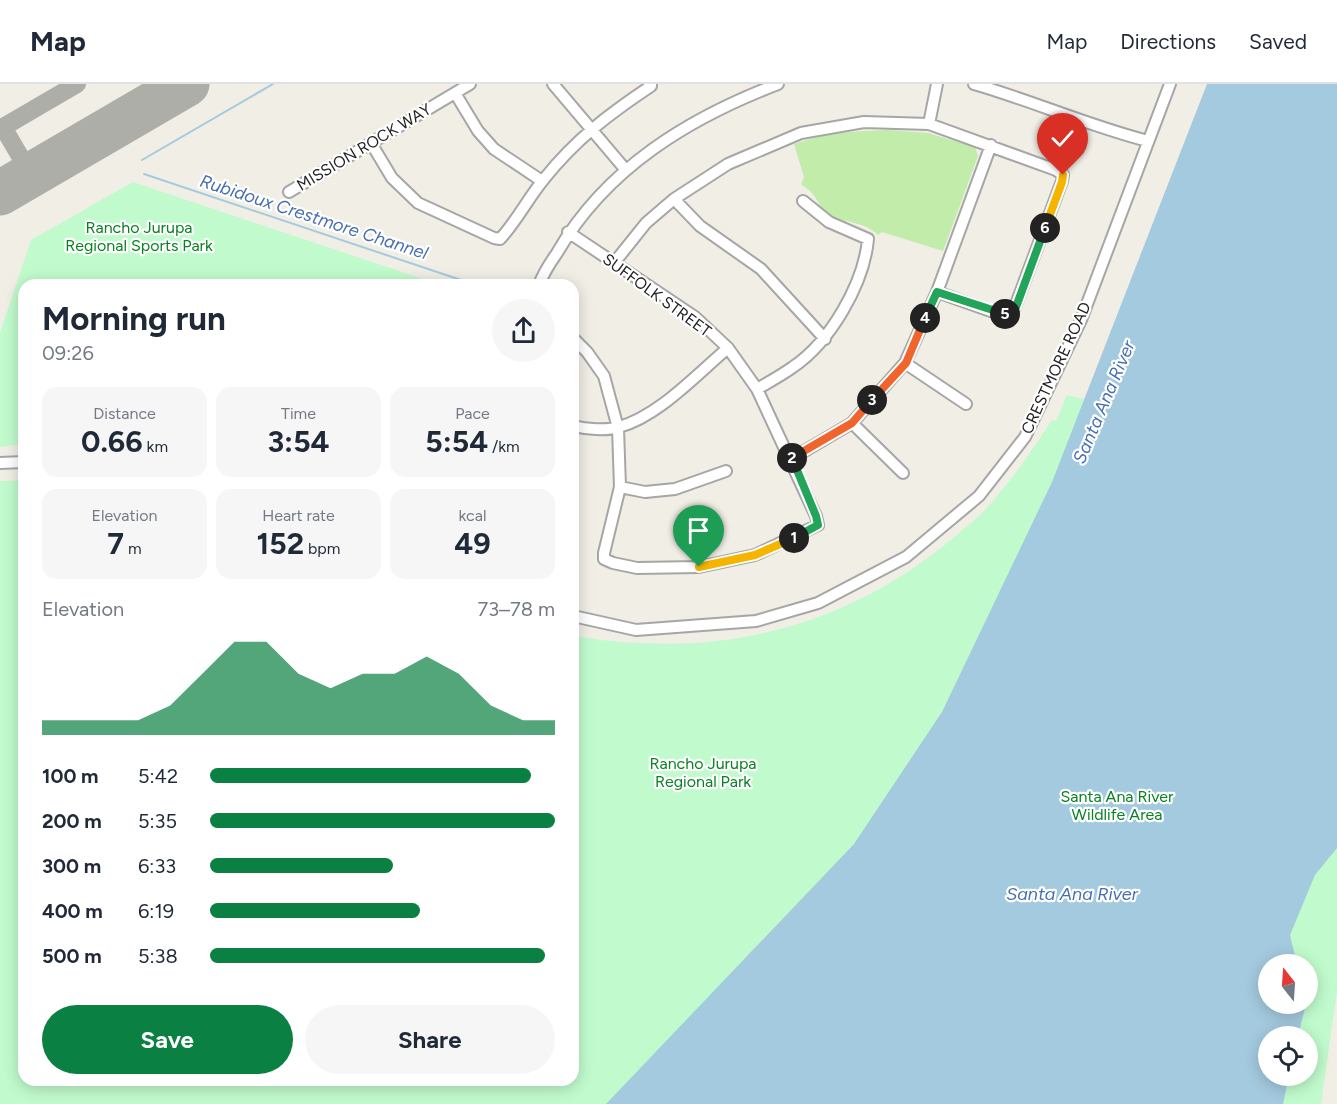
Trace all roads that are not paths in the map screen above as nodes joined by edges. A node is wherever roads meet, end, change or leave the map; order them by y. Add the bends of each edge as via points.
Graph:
1 (470, 84) edge
2 (553, 84) edge
3 (778, 84) edge
4 (937, 84) edge
5 (974, 84) edge
6 (1170, 84) edge
7 (651, 85) edge
8 (454, 93) junction
9 (929, 124) junction
10 (591, 129) junction
11 (1148, 141) junction
12 (371, 143) junction
13 (991, 145) junction
14 (625, 169) junction
15 (542, 181) junction
16 (289, 192) dead end
17 (674, 199) junction
18 (803, 201) dead end
19 (568, 232) junction
20 (614, 263) junction
21 (542, 279) edge
22 (937, 292) junction
23 (825, 339) junction
24 (579, 344) edge
25 (728, 348) junction
26 (906, 363) junction
27 (758, 389) junction
28 (966, 404) dead end
29 (852, 423) junction
30 (579, 428) edge
31 (618, 428) junction
32 (791, 459) junction
33 (18, 462) edge
34 (0, 463) edge
35 (726, 471) dead end
36 (903, 473) dead end
37 (620, 487) junction
38 (579, 617) edge

1 - 8 street, MISSION ROCK WAY
2 - 10 street
3 - 14 street via 733,101 679,130
4 - 9 street
5 - 11 street
6 - 11 street, CRESTMORE ROAD
7 - 10 street
8 - 12 street, MISSION ROCK WAY
8 - 15 street via 478,132 494,149
9 - 13 street
9 - 17 street via 864,122 801,133 728,164
10 - 14 street
10 - 15 street
11 - 38 street, CRESTMORE ROAD via 1081,320 1024,437 979,496 906,557 818,603 756,621 636,630
12 - 15 street via 392,178 418,203 494,238 500,239
12 - 16 street, MISSION ROCK WAY
13 - 22 street
13 - 22 street via 1056,170 1063,175 1062,182 1010,315
14 - 19 street
17 - 20 street via 646,223
17 - 23 street via 700,226 761,269
18 - 23 street via 829,222 868,239 857,281
19 - 20 street, SUFFOLK STREET
19 - 21 street
20 - 25 street, SUFFOLK STREET via 695,317
22 - 26 street
23 - 27 street via 794,367
24 - 31 street via 604,376
25 - 27 street, SUFFOLK STREET
25 - 31 street via 658,408
26 - 28 street
26 - 29 street
27 - 32 street, SUFFOLK STREET
29 - 32 street
29 - 36 street
30 - 31 street
31 - 37 street
32 - 37 street, SUFFOLK STREET via 818,525 755,555 699,567 637,568 604,559
33 - 34 street
35 - 37 street via 675,489 645,492

